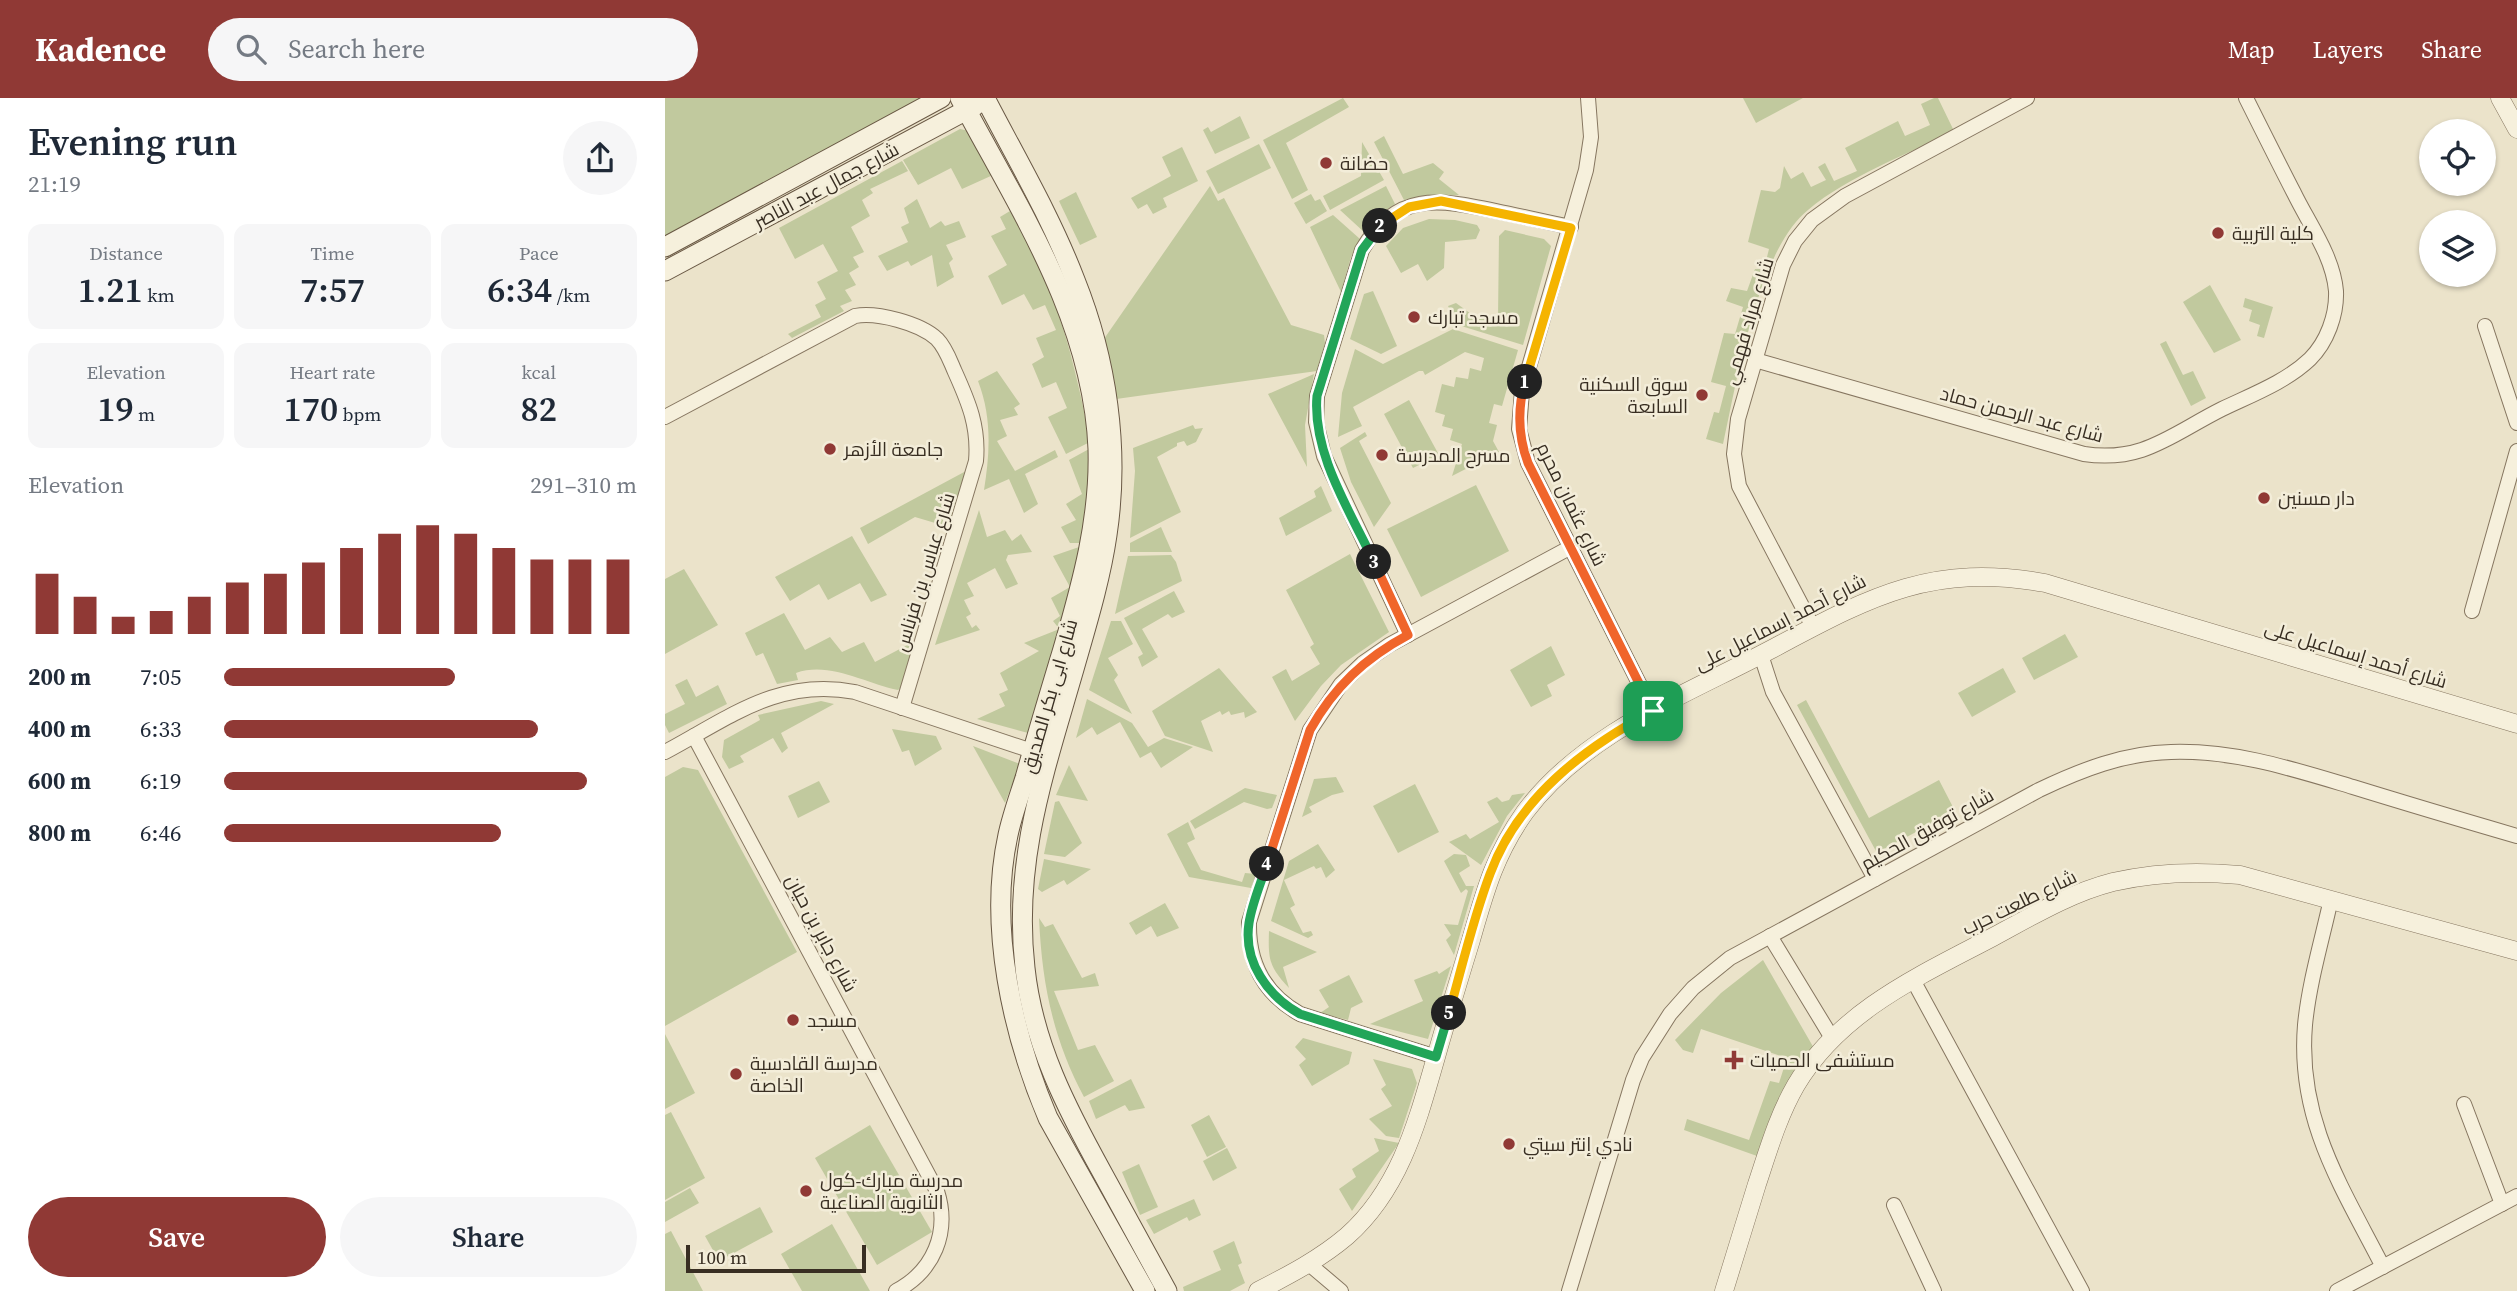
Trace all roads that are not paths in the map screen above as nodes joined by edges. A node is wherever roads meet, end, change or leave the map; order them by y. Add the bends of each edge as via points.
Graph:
1 (941, 98) edge
2 (986, 98) edge
3 (1588, 98) edge
4 (2027, 98) edge
5 (2246, 98) edge
6 (2500, 98) edge
7 (963, 104) edge
8 (2517, 129) edge
9 (1011, 149) junction
10 (993, 160) junction
11 (1571, 228) junction
12 (665, 247) edge
13 (665, 271) edge
14 (2485, 326) dead end
15 (1755, 360) junction
16 (665, 417) edge
17 (2517, 423) edge
18 (2517, 451) edge
19 (1571, 547) junction
20 (2472, 611) dead end
21 (1813, 627) junction
22 (1408, 635) junction
23 (1761, 655) junction
24 (902, 708) junction
25 (1653, 711) junction
26 (2517, 724) edge
27 (694, 736) junction
28 (665, 752) edge
29 (1041, 754) junction
30 (2517, 836) edge
31 (1875, 879) junction
32 (2331, 899) junction
33 (1770, 936) junction
34 (2517, 951) edge
35 (1913, 980) junction
36 (1832, 1038) junction
37 (1436, 1057) junction
38 (2464, 1104) dead end
39 (1103, 1175) junction
40 (1086, 1185) junction
41 (2517, 1196) edge
42 (2502, 1204) junction
43 (1894, 1205) dead end
44 (1309, 1264) junction
45 (2383, 1267) junction
46 (896, 1291) edge
47 (1145, 1291) edge
48 (1167, 1291) edge
49 (1258, 1291) edge
50 (1341, 1291) edge
51 (1569, 1291) edge
52 (1724, 1291) edge
53 (1934, 1291) edge
54 (2082, 1291) edge
55 (2337, 1291) edge

1 - 12 main road, شارع جمال عبد الناصر
2 - 7 main road, شارع جمال عبد الناصر
2 - 9 main road, شارع ابى بكر الصديق
3 - 11 street, شارع عثمان محرم via 1590,154
4 - 15 street, شارع مراد فهمي via 1845,196 1812,220 1783,265
5 - 15 street, شارع عبد الرحمن حماد via 2324,250 2336,292 2332,320 2318,349 2267,387 2154,447 2102,457
6 - 8 street
7 - 10 main road, شارع ابى بكر الصديق
7 - 13 main road, شارع جمال عبد الناصر
9 - 10 main road
9 - 29 main road, شارع ابى بكر الصديق via 1063,251 1086,309 1102,368 1111,429 1112,485 1103,563
10 - 29 main road, شارع ابى بكر الصديق via 1069,311 1092,394 1098,448 1097,502 1089,555
11 - 19 street, شارع عثمان محرم via 1522,391 1519,418 1528,463
11 - 22 street via 1430,201 1386,220 1362,250 1317,396 1316,422 1324,456
14 - 17 street
15 - 21 street, شارع مراد فهمي via 1736,430 1736,476 1742,496
16 - 24 street, شارع عباس بن فرناس via 855,316 885,317 922,329 941,343 972,410 976,461
18 - 20 street
19 - 22 street
19 - 25 street, شارع عثمان محرم
21 - 23 street, شارع أحمد إسماعيل على
21 - 26 street, شارع أحمد إسماعيل على via 1873,597 1919,583 1963,577 2025,579
22 - 37 street via 1351,673 1310,730 1248,936 1261,978 1291,1009
23 - 25 street, شارع أحمد إسماعيل على
23 - 31 street via 1773,692
24 - 27 street via 841,689 798,689 756,703
24 - 29 street
25 - 37 street, شارع أحمد إسماعيل على via 1570,764 1513,831 1490,873
27 - 28 street
27 - 46 street, شارع جابر بن حيان via 937,1191 943,1213 939,1243 920,1275
29 - 39 main road, شارع ابى بكر الصديق via 1024,869 1021,921 1025,972 1053,1077
29 - 40 main road, شارع ابى بكر الصديق via 1008,835 1002,920 1007,976 1018,1034 1036,1090
30 - 31 street, شارع توفيق الحكيم via 2260,760 2215,752 2169,752 2124,758 2081,771
31 - 33 street, شارع توفيق الحكيم
32 - 34 street, شارع طلعت حرب
32 - 35 street, شارع طلعت حرب via 2227,874 2137,877 2062,901
32 - 45 street via 2305,1024 2304,1065 2321,1145
33 - 36 street
33 - 51 street, شارع توفيق الحكيم via 1730,958 1693,988 1670,1014 1643,1058
35 - 36 street, شارع طلعت حرب via 1862,1012
35 - 54 street
36 - 52 street, شارع طلعت حرب via 1796,1085 1778,1120
37 - 44 street, شارع أحمد إسماعيل على via 1413,1137 1390,1184 1353,1230
38 - 42 street
39 - 40 main road
39 - 48 main road, شارع ابى بكر الصديق
40 - 47 main road, شارع ابى بكر الصديق
41 - 42 street
42 - 45 street
43 - 53 street
44 - 49 street, شارع أحمد إسماعيل على
44 - 50 street
45 - 55 street

